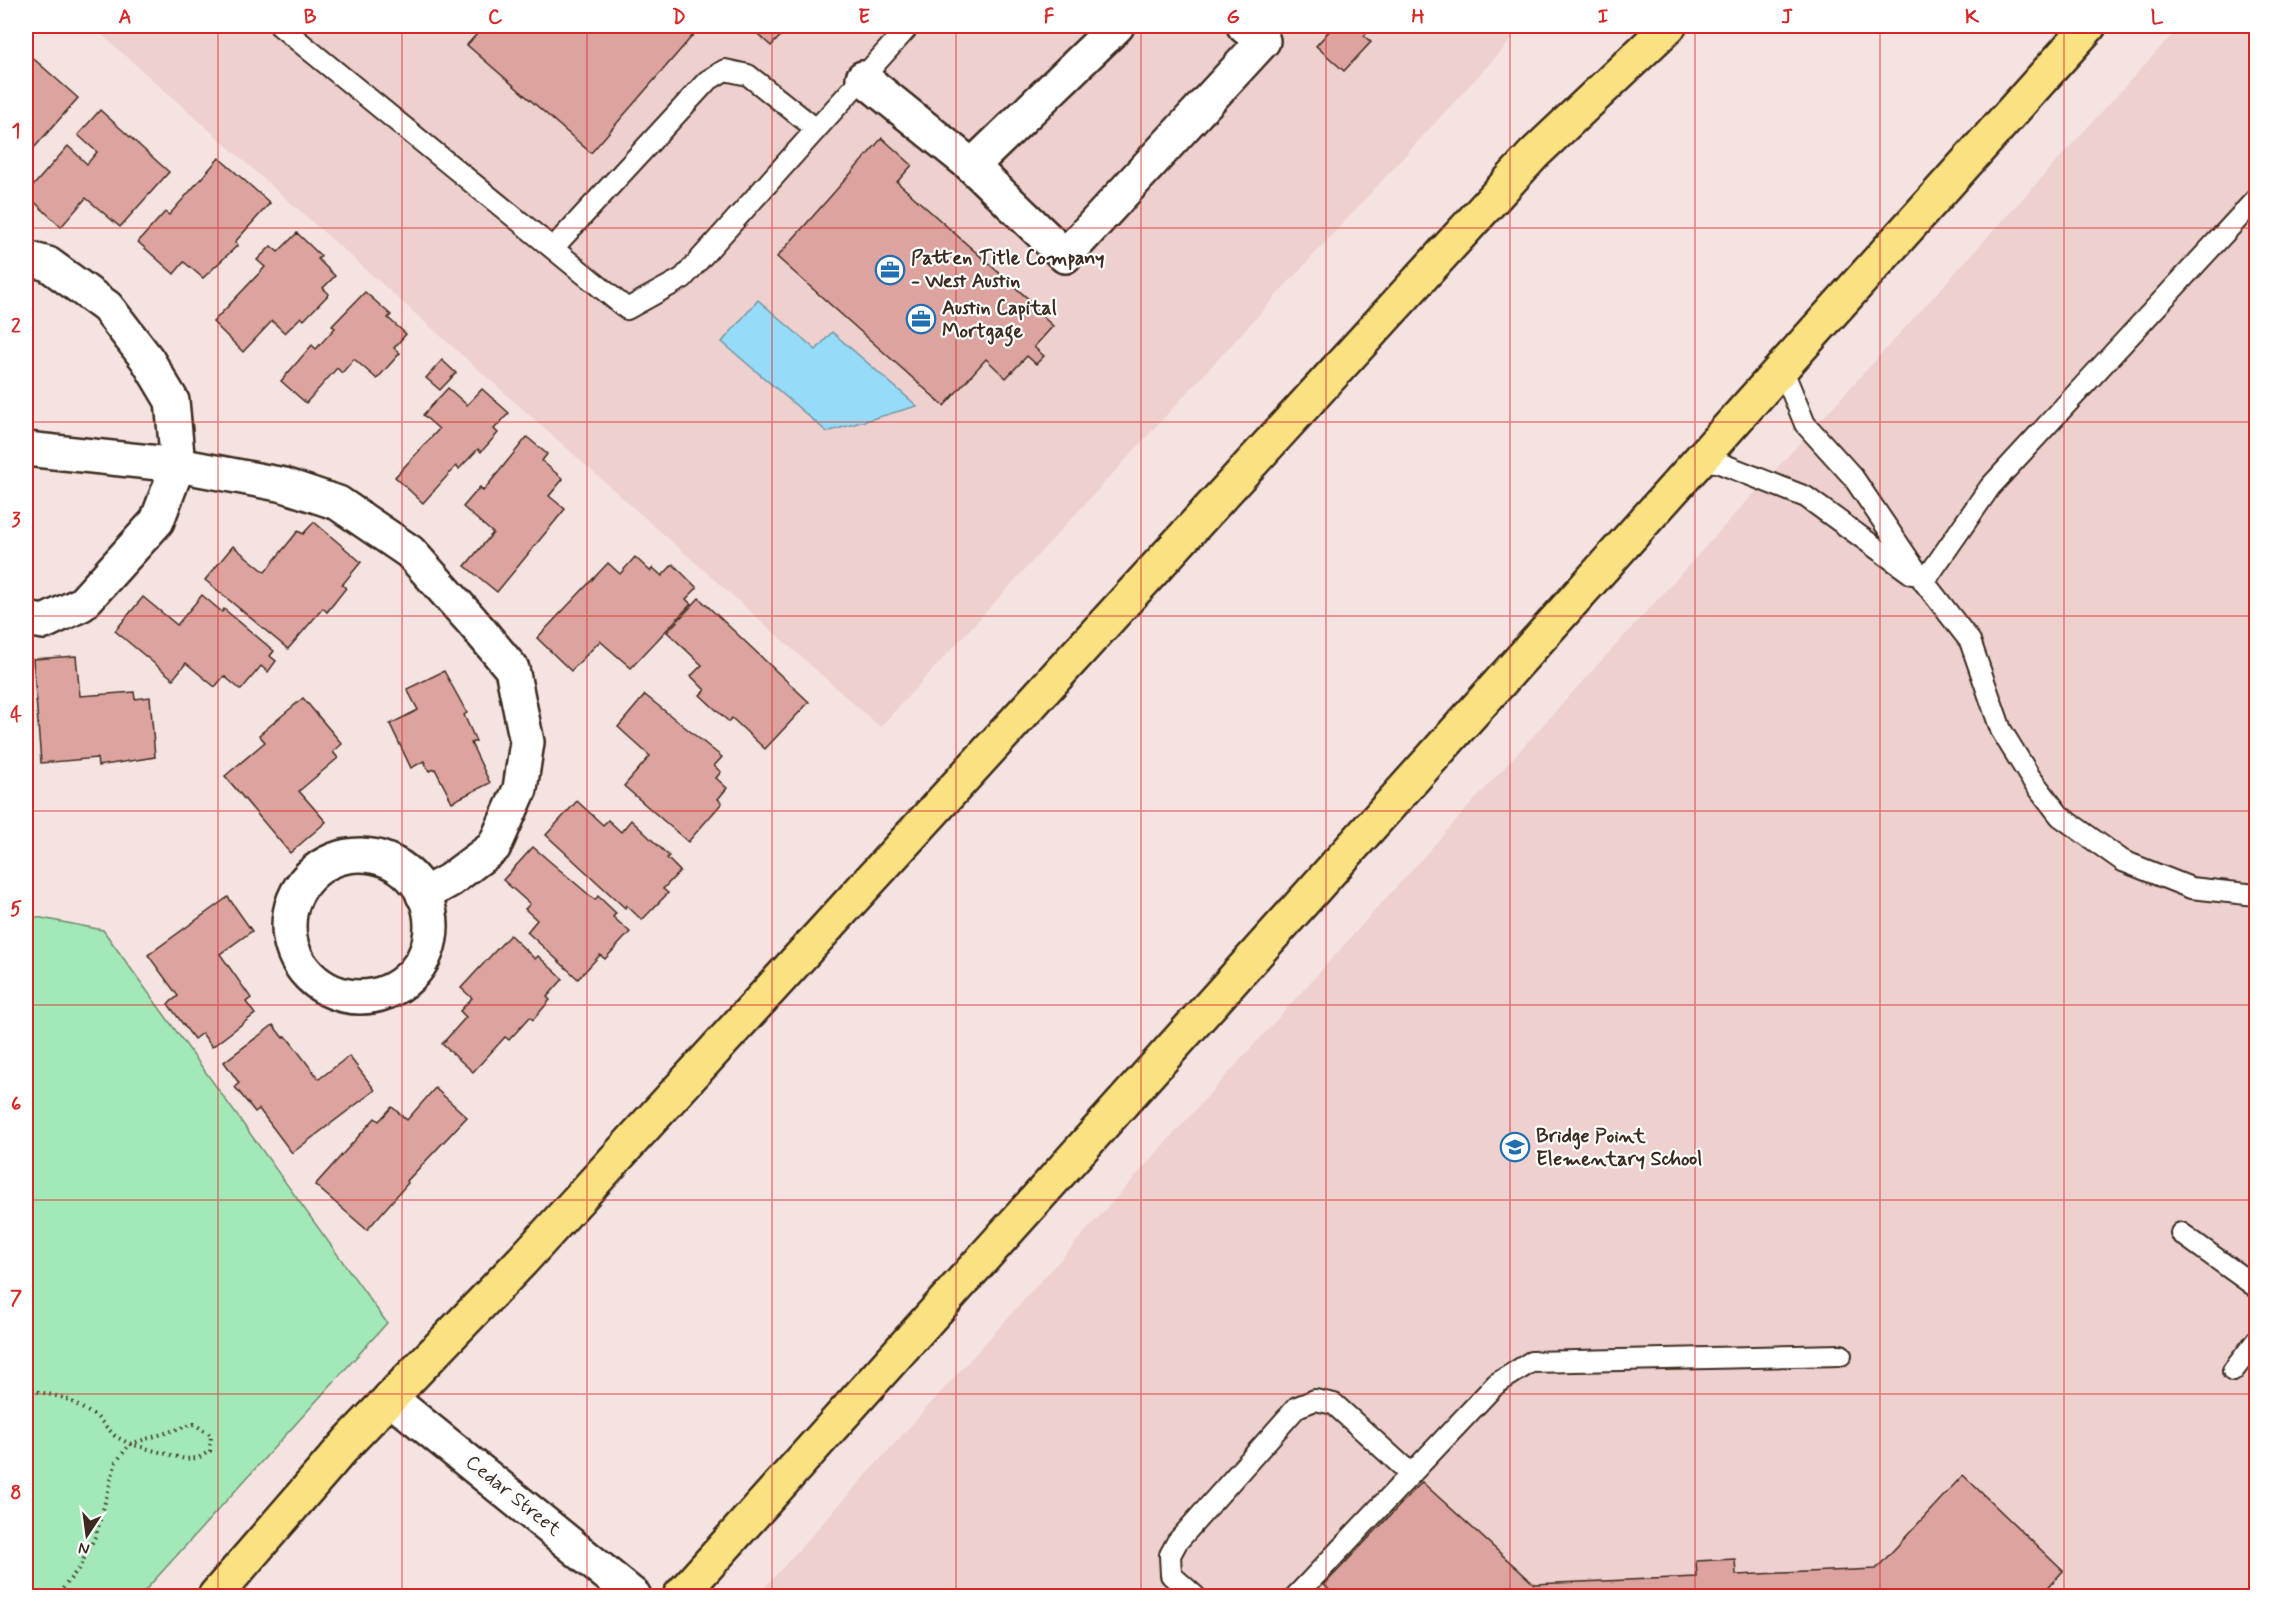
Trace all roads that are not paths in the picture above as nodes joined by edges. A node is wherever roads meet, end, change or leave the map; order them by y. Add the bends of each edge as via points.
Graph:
1 (280, 26) edge
2 (909, 26) edge
3 (1118, 26) edge
4 (1244, 26) edge
5 (1669, 26) edge
6 (2089, 26) edge
7 (863, 78) junction
8 (816, 129) junction
9 (972, 166) junction
10 (2256, 199) edge
11 (553, 248) junction
12 (26, 258) edge
13 (1782, 368) junction
14 (26, 448) edge
15 (1698, 461) junction
16 (178, 465) junction
17 (1924, 582) junction
18 (26, 619) edge
19 (423, 895) junction
20 (2256, 895) edge
21 (2181, 1233) dead end
22 (2256, 1287) edge
23 (2256, 1341) edge
24 (1841, 1355) dead end
25 (2233, 1371) dead end
26 (390, 1398) junction
27 (1411, 1474) junction
28 (215, 1596) edge
29 (633, 1596) edge
30 (680, 1596) edge
31 (1195, 1596) edge
32 (1296, 1596) edge

1 - 11 lane
2 - 7 lane
3 - 9 street
4 - 9 street via 1263,41 1065,256
5 - 26 highway via 1534,154 538,1243
6 - 13 highway
7 - 8 lane
7 - 9 street
8 - 11 lane via 748,75 725,69 707,81
8 - 11 lane via 683,278 627,309
10 - 17 lane via 1990,488
12 - 16 street via 48,264 107,306 147,359 172,401
13 - 15 highway
13 - 17 lane via 1805,424 1853,477
14 - 16 street
15 - 17 lane via 1717,462 1806,497
15 - 30 highway
16 - 18 street via 157,521 82,604 44,622
16 - 19 street via 284,485 338,503 410,552 512,669 527,742 520,789 494,847
17 - 20 lane via 1970,641 2001,730 2060,816 2123,861 2191,888
19 - 19 street via 413,877 386,858 355,854 324,863 300,885 288,915 290,947 306,975 333,994 365,998 396,989 420,967 432,938 429,905
21 - 22 lane
23 - 25 lane
24 - 27 lane via 1531,1362 1496,1384
26 - 28 highway
26 - 29 street, Cedar Street
27 - 31 lane via 1334,1404 1315,1400 1297,1407 1177,1542 1170,1556 1171,1575
27 - 32 lane

